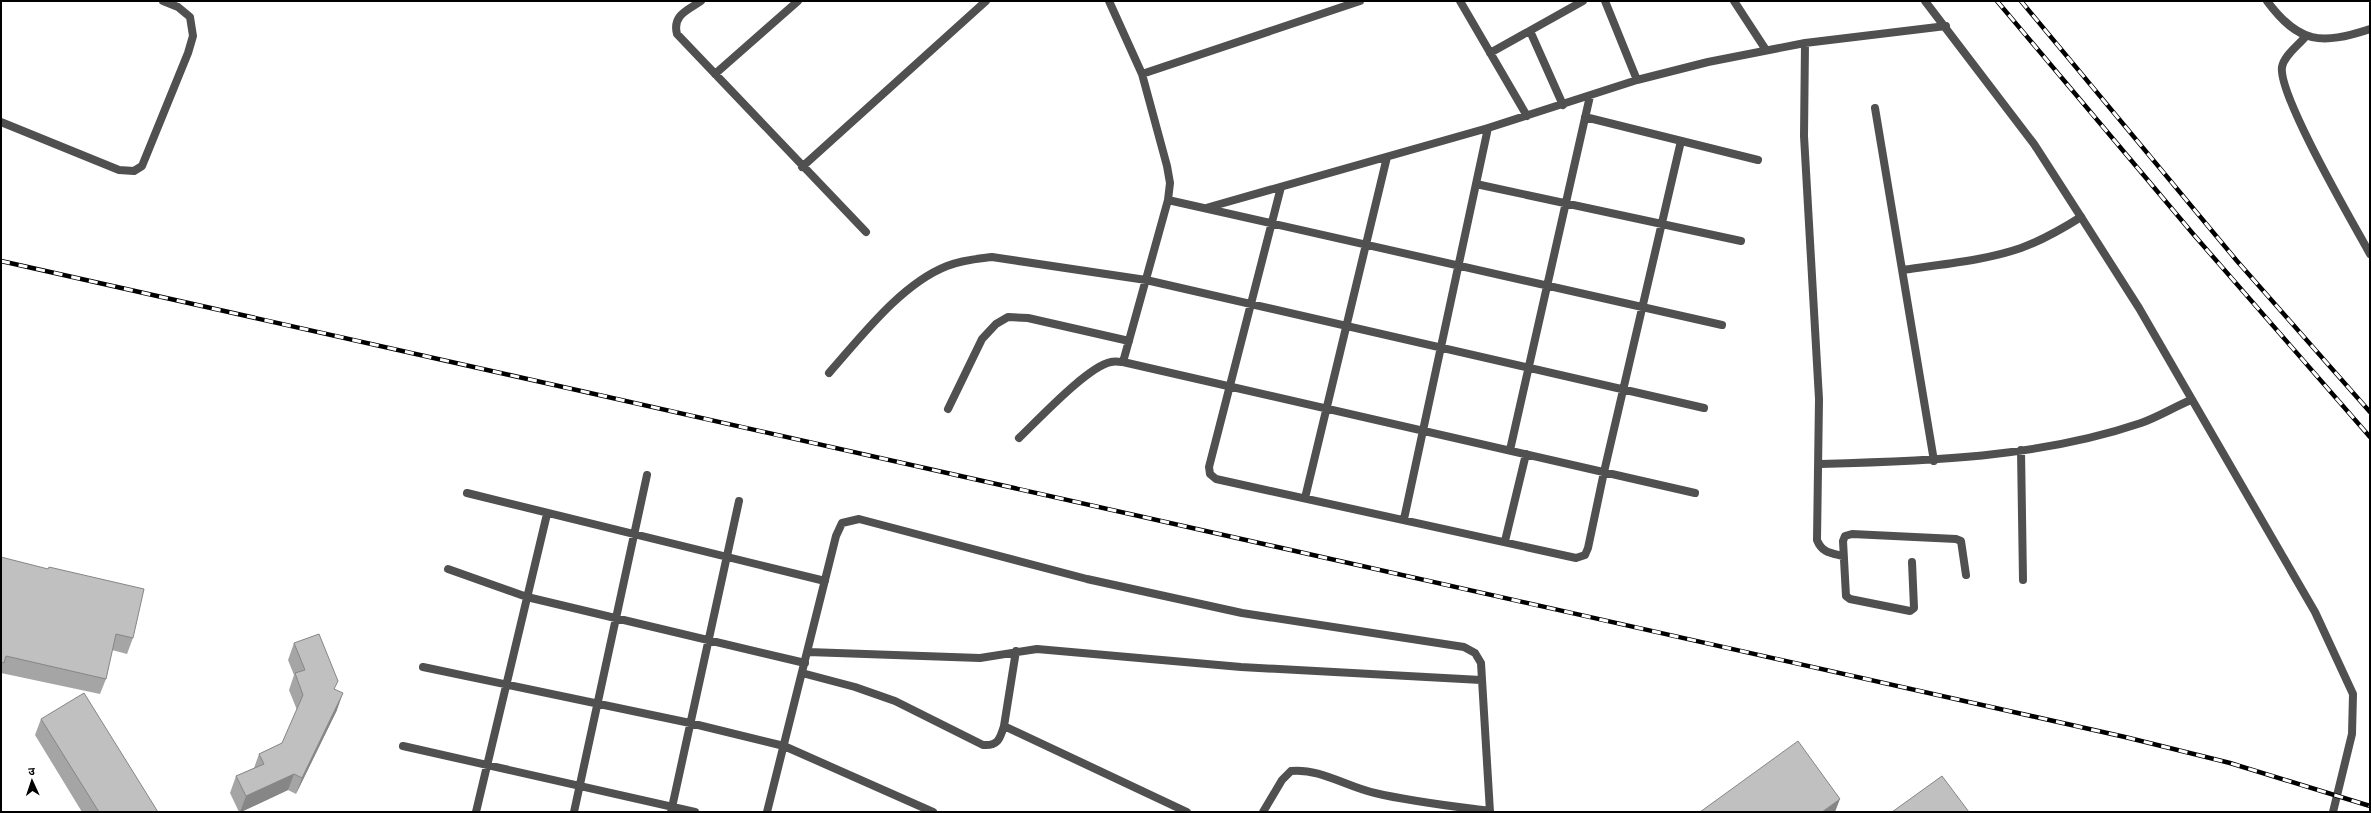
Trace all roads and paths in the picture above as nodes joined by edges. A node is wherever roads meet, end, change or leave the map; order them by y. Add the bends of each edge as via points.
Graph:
1 (163, 1) edge
2 (701, 1) edge
3 (798, 1) edge
4 (986, 1) edge
5 (1109, 1) edge
6 (1360, 1) edge
7 (1460, 1) edge
8 (1584, 1) edge
9 (1605, 1) edge
10 (1734, 1) edge
11 (1925, 1) edge
12 (2267, 1) edge
13 (1946, 26) junction
14 (2370, 29) edge
15 (1530, 31) junction
16 (2306, 36) junction
17 (1805, 43) junction
18 (1766, 50) junction
19 (1490, 53) junction
20 (715, 74) junction
21 (1142, 74) junction
22 (1637, 80) junction
23 (1590, 96) junction
24 (1563, 105) junction
25 (1875, 108) dead end
26 (1527, 116) junction
27 (1585, 117) junction
28 (1, 122) edge
29 (1488, 128) junction
30 (1681, 141) junction
31 (1387, 157) junction
32 (1758, 160) dead end
33 (802, 167) junction
34 (1476, 184) junction
35 (1280, 187) junction
36 (1168, 200) junction
37 (1566, 203) junction
38 (1206, 208) junction
39 (2081, 217) junction
40 (1272, 223) junction
41 (1662, 224) junction
42 (866, 232) dead end
43 (1741, 241) dead end
44 (1366, 244) junction
45 (2370, 254) edge
46 (1458, 265) junction
47 (1903, 270) junction
48 (1146, 280) junction
49 (1547, 286) junction
50 (1251, 304) junction
51 (1642, 307) junction
52 (1346, 325) junction
53 (1722, 325) dead end
54 (1129, 341) junction
55 (1440, 347) junction
56 (1123, 362) junction
57 (1529, 368) junction
58 (829, 373) dead end
59 (1230, 386) junction
60 (1623, 389) junction
61 (2190, 400) junction
62 (1326, 408) junction
63 (1704, 408) dead end
64 (948, 409) dead end
65 (1422, 430) junction
66 (1019, 438) dead end
67 (1510, 450) junction
68 (2021, 450) junction
69 (1526, 454) junction
70 (1934, 461) junction
71 (1819, 464) junction
72 (1604, 472) junction
73 (647, 475) dead end
74 (467, 493) dead end
75 (1695, 493) dead end
76 (1305, 498) junction
77 (739, 501) dead end
78 (547, 514) junction
79 (1404, 519) junction
80 (634, 535) junction
81 (1505, 541) junction
82 (1843, 556) junction
83 (727, 557) junction
84 (1912, 562) dead end
85 (448, 569) dead end
86 (1966, 575) dead end
87 (2023, 580) dead end
88 (825, 581) junction
89 (527, 597) junction
90 (616, 618) junction
91 (708, 640) junction
92 (1016, 651) junction
93 (808, 652) junction
94 (805, 663) junction
95 (423, 667) dead end
96 (802, 673) junction
97 (1482, 680) junction
98 (506, 684) junction
99 (598, 704) junction
100 (690, 723) junction
101 (1004, 726) junction
102 (403, 746) dead end
103 (784, 746) junction
104 (487, 765) junction
105 (580, 786) junction
106 (672, 809) edge
107 (476, 812) edge
108 (574, 812) edge
109 (695, 812) edge
110 (767, 812) edge
111 (933, 812) edge
112 (1187, 812) edge
113 (1263, 812) edge
114 (1490, 812) edge
115 (2333, 812) edge

1 - 28 street via 178,7 190,17 193,36 142,166 128,172 119,170
2 - 20 street via 678,17 675,25 678,34
3 - 20 street
4 - 33 street
5 - 21 street
6 - 21 street
7 - 19 street
8 - 15 street
9 - 22 street
10 - 18 street
11 - 13 street
12 - 16 street via 2292,28
13 - 17 street
13 - 39 street via 2034,144
14 - 16 street via 2346,37 2325,40
15 - 19 street
15 - 24 street
16 - 45 street via 2287,57 2282,67 2286,86 2318,158
17 - 18 street
17 - 71 street via 1804,136 1816,330
18 - 22 street
19 - 26 street
20 - 33 street
21 - 36 street via 1167,166 1170,183
22 - 23 street
23 - 24 street
23 - 27 street
24 - 26 street
25 - 47 street
26 - 29 street
27 - 30 street
27 - 37 street
29 - 31 street
29 - 34 street
30 - 32 street
30 - 41 street
31 - 35 street
31 - 44 street
33 - 42 street
34 - 37 street
34 - 46 street
35 - 38 street
35 - 40 street
36 - 38 street
36 - 48 street
37 - 41 street
37 - 49 street
38 - 40 street
39 - 47 street via 2052,235 2021,248 1973,260
39 - 61 street via 2138,308
40 - 44 street
40 - 50 street
41 - 43 street
41 - 51 street
44 - 46 street
44 - 52 street
46 - 49 street
46 - 55 street
47 - 70 street
48 - 50 street
48 - 54 street
48 - 58 street via 992,257 968,260 946,267 914,286 881,315
49 - 51 street
49 - 57 street
50 - 52 street
50 - 59 street
51 - 53 street
51 - 60 street
52 - 55 street
52 - 62 street
54 - 56 street
54 - 64 street via 1028,318 1008,317 996,324 982,339
55 - 57 street
55 - 65 street
56 - 59 street
56 - 66 street via 1110,362 1097,369 1073,387
57 - 60 street
57 - 67 street
59 - 62 street
59 - 76 street via 1209,467 1210,474 1216,479
60 - 63 street
60 - 72 street
61 - 68 street via 2142,422 2084,440
61 - 115 street via 2315,612 2353,694 2352,734
62 - 65 street
62 - 76 street
65 - 67 street
65 - 79 street
67 - 69 street
68 - 70 street
68 - 87 street
69 - 72 street
69 - 81 street
70 - 71 street
71 - 82 street via 1817,540 1825,552
72 - 75 street
72 - 81 street via 1585,555 1576,558
73 - 80 street
74 - 78 street
76 - 79 street
77 - 83 street
78 - 80 street
78 - 89 street
79 - 81 street
80 - 83 street
80 - 90 street
82 - 84 street via 1846,596 1905,612 1914,608
82 - 86 street via 1843,540 1845,536 1852,534 1956,539 1962,541 1964,547
83 - 88 street
83 - 91 street
85 - 89 street
88 - 93 street
88 - 97 street via 836,536 842,523 859,519 1087,579 1242,613 1464,647 1475,653 1481,663
89 - 90 street
89 - 98 street
90 - 91 street
90 - 99 street
91 - 94 street
91 - 100 street
92 - 93 street via 980,658
92 - 97 street via 1037,649 1241,667
92 - 101 street
93 - 94 street
94 - 96 street
95 - 98 street
96 - 101 street via 855,687 895,702 983,745 992,746 999,741
96 - 103 street
97 - 114 street
98 - 99 street
98 - 104 street
99 - 100 street
99 - 105 street
100 - 103 street
100 - 106 street
101 - 112 street
102 - 104 street
103 - 110 street
103 - 111 street
104 - 105 street
104 - 107 street
105 - 106 street
105 - 108 street
106 - 109 street
113 - 114 street via 1282,780 1291,771 1306,770 1373,793

